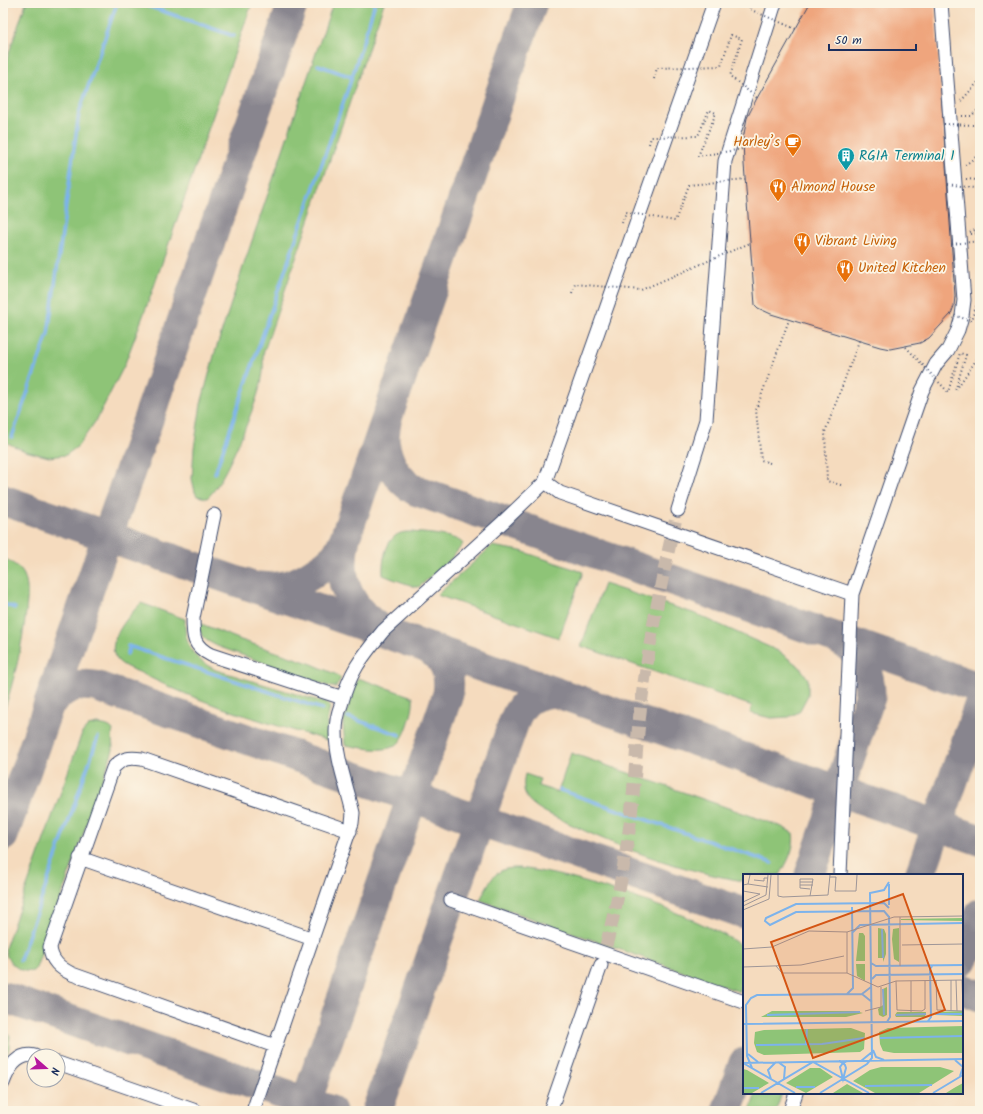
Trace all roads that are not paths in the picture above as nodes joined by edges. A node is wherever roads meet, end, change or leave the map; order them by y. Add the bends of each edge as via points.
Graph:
1 (714, 3) edge
2 (775, 3) edge
3 (946, 3) edge
4 (545, 482) junction
5 (678, 510) tunnel mouth
6 (214, 514) dead end
7 (852, 594) junction
8 (342, 698) junction
9 (350, 831) junction
10 (80, 858) junction
11 (840, 874) edge
12 (451, 900) dead end
13 (313, 939) junction
14 (601, 965) tunnel mouth
15 (743, 1002) edge
16 (275, 1046) junction
17 (26, 1056) edge
18 (66, 1066) edge
19 (3, 1083) edge
20 (796, 1094) edge
21 (196, 1111) edge
22 (253, 1111) edge
23 (550, 1111) edge
24 (790, 1111) edge

1 - 4 lane
2 - 5 lane via 725,161 706,420
3 - 7 lane via 964,300 962,316 948,350 936,364 922,391
4 - 7 lane via 560,493
4 - 8 lane via 383,631 351,675
6 - 8 lane via 193,618 196,644 211,655
7 - 11 lane
8 - 9 lane via 336,731 337,747 353,813
9 - 10 lane via 142,759 128,758 121,760 113,768
9 - 13 lane
10 - 13 lane
10 - 16 lane via 50,947 52,957 60,968
12 - 15 lane
13 - 16 lane
14 - 23 lane
16 - 22 lane
17 - 19 lane via 13,1063
18 - 21 lane
20 - 24 lane

